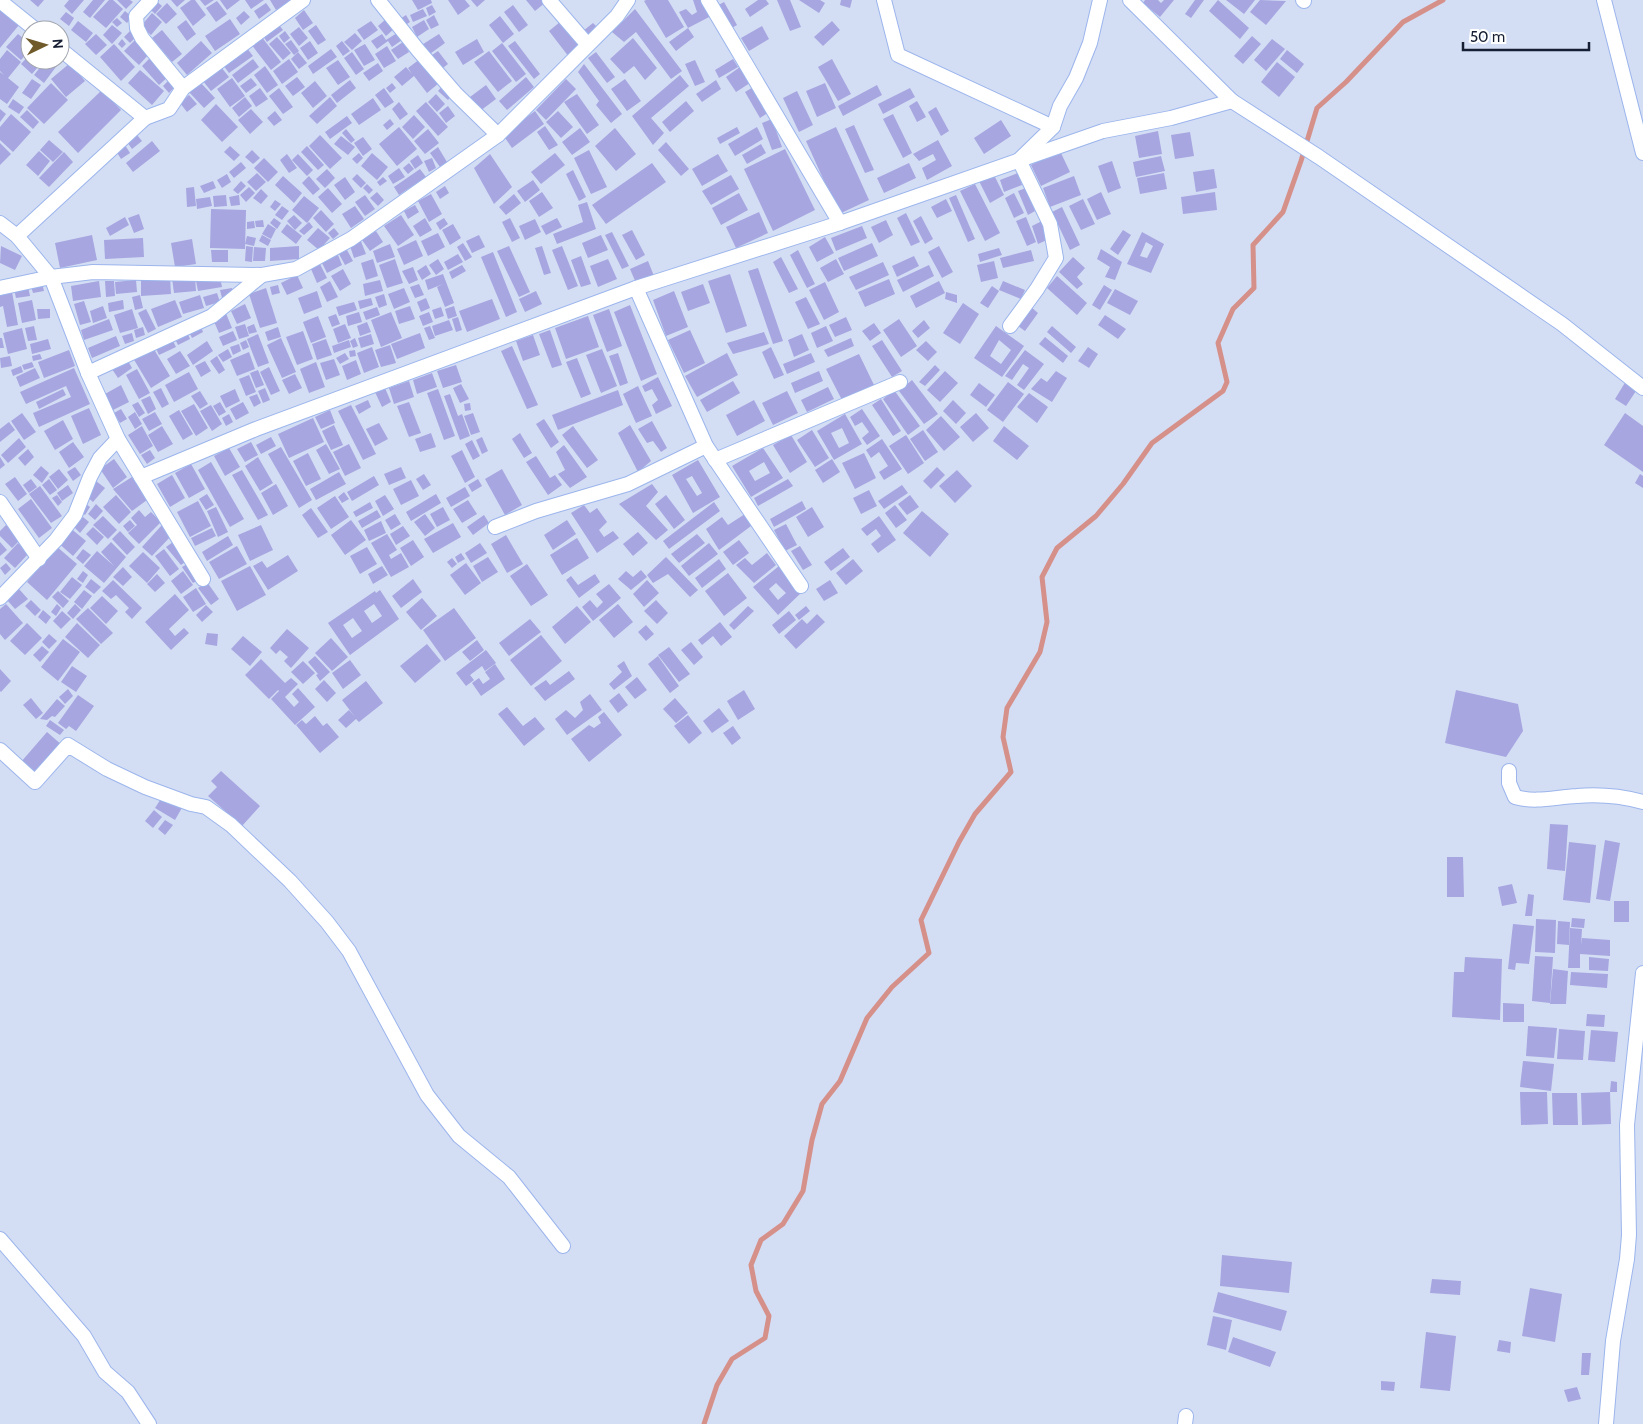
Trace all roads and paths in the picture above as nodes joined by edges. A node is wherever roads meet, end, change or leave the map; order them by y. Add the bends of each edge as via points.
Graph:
1 (151, 0) edge
2 (303, 0) edge
3 (378, 0) edge
4 (549, 0) edge
5 (628, 0) edge
6 (708, 0) edge
7 (884, 0) edge
8 (1100, 0) edge
9 (1130, 0) edge
10 (1604, 0) edge
11 (0, 1) edge
12 (24, 20) edge
13 (587, 44) junction
14 (70, 57) edge
15 (184, 88) junction
16 (1232, 101) junction
17 (145, 118) junction
18 (1053, 127) junction
19 (498, 135) junction
20 (1643, 153) edge
21 (1019, 160) junction
22 (0, 223) edge
23 (840, 223) junction
24 (17, 236) junction
25 (262, 275) junction
26 (51, 277) junction
27 (0, 288) edge
28 (636, 288) junction
29 (1010, 326) dead end
30 (88, 373) junction
31 (900, 382) dead end
32 (1643, 388) edge
33 (118, 439) junction
34 (706, 446) junction
35 (715, 460) junction
36 (141, 477) junction
37 (0, 502) edge
38 (495, 527) dead end
39 (39, 559) junction
40 (204, 579) dead end
41 (801, 586) dead end
42 (0, 598) edge
43 (0, 750) edge
44 (1509, 771) dead end
45 (1643, 802) edge
46 (1643, 973) edge
47 (0, 1239) edge
48 (564, 1246) dead end
49 (149, 1424) edge
50 (1606, 1424) edge

1 - 15 street via 136,16 137,28
2 - 15 street
3 - 19 street via 444,79
4 - 13 street
5 - 13 street via 617,16
6 - 23 street
7 - 18 street via 898,55
8 - 18 street via 1090,42
9 - 16 street
10 - 20 street
11 - 12 street
13 - 19 street
14 - 17 street
15 - 17 street via 169,109
16 - 21 street via 1170,118 1103,131
16 - 32 street via 1562,324
17 - 24 street
18 - 21 street
19 - 25 street via 351,239 296,269
21 - 23 street
21 - 29 street via 1050,224 1056,258
22 - 24 street
23 - 28 street
24 - 26 street
25 - 26 street via 93,272
25 - 30 street via 212,316
26 - 27 street
26 - 30 street
28 - 34 street
28 - 36 street via 256,429
30 - 33 street
31 - 35 street
33 - 36 street
33 - 39 street via 100,458 75,515
34 - 35 street
34 - 38 street via 628,484 536,511
35 - 41 street
36 - 40 street
37 - 39 street
39 - 42 street
43 - 48 street via 35,782 68,745 107,770 145,787 206,807 231,825 290,881 327,922 349,951 427,1095 459,1136 509,1177
44 - 45 street via 1509,783 1515,797 1529,801 1604,795
46 - 50 street via 1627,1125 1629,1235 1613,1341
47 - 49 street via 84,1336 105,1372 128,1392

